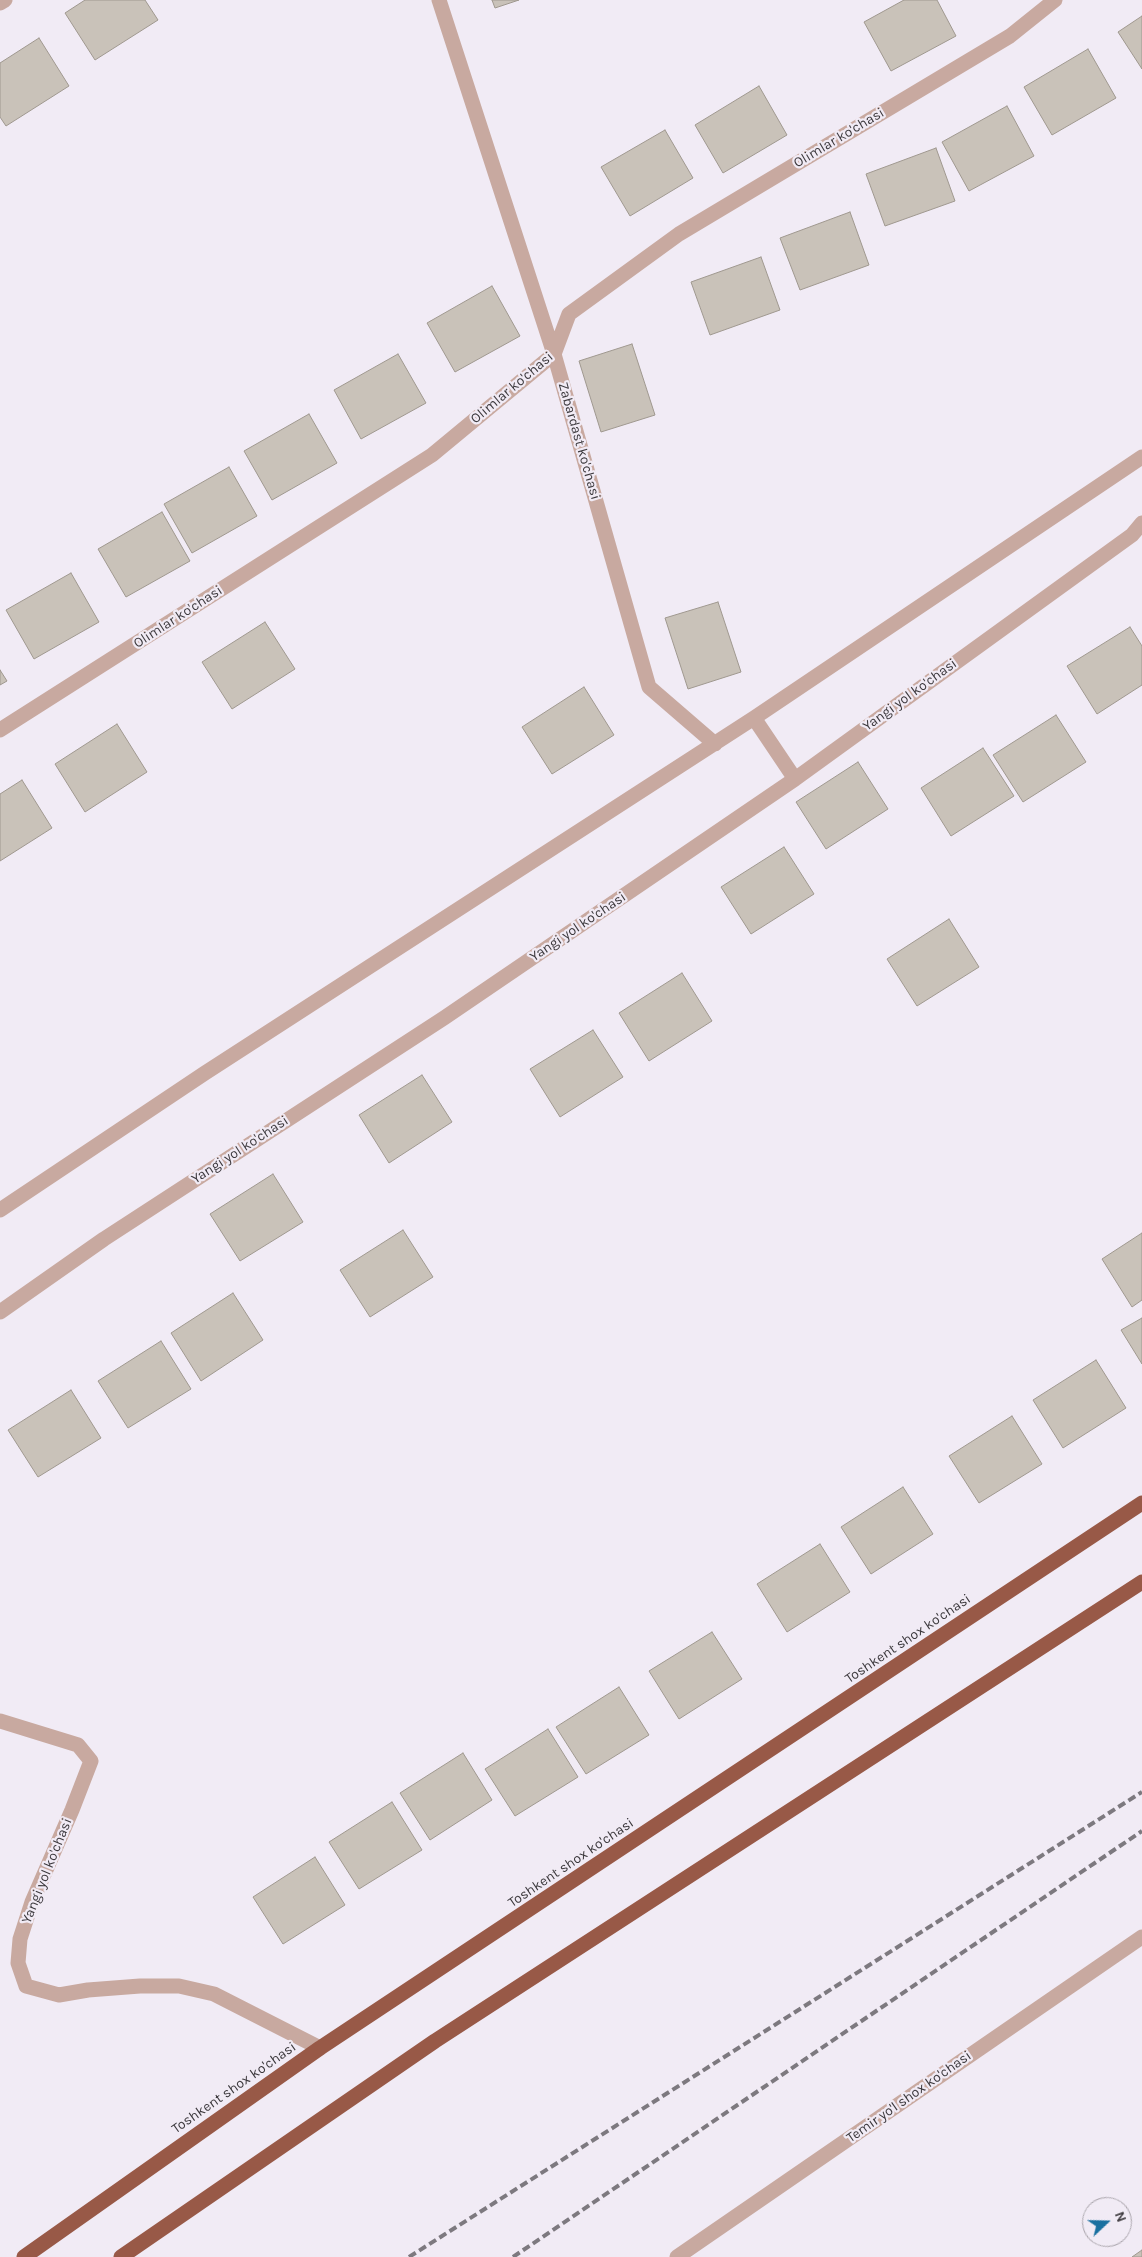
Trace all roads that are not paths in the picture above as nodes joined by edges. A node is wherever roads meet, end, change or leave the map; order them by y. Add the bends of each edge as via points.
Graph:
1 (5, 0) edge
2 (439, 0) edge
3 (1056, 0) edge
4 (0, 3) edge
5 (554, 354) junction
6 (1142, 457) edge
7 (1142, 523) edge
8 (754, 718) junction
9 (0, 730) edge
10 (715, 744) junction
11 (795, 779) junction
12 (0, 1210) edge
13 (0, 1312) edge
14 (1142, 1503) edge
15 (1142, 1582) edge
16 (0, 1721) edge
17 (1142, 1937) edge
18 (320, 2048) junction
19 (24, 2257) edge
20 (121, 2257) edge
21 (677, 2257) edge

1 - 4 street
2 - 5 street, Zabardast ko'chasi
3 - 5 street, Olimlar ko'chasi via 1010,36 679,234 569,314
5 - 9 street, Olimlar ko'chasi via 432,455
5 - 10 street, Zabardast ko'chasi via 649,687
6 - 8 street
7 - 11 street, Yangi yol ko'chasi via 1132,535
8 - 10 street
8 - 11 street
10 - 12 street via 214,1067
11 - 13 street, Yangi yol ko'chasi via 444,1018 104,1239
14 - 18 highway, Toshkent shox ko'chasi
15 - 20 highway via 435,2041
16 - 18 street, Yangi yol ko'chasi via 78,1745 91,1761 32,1902 20,1939 18,1963 26,1986 59,1995 140,1986 179,1986 214,1994
17 - 21 street, Temir yo'l shox ko'chasi
18 - 19 highway, Toshkent shox ko'chasi

